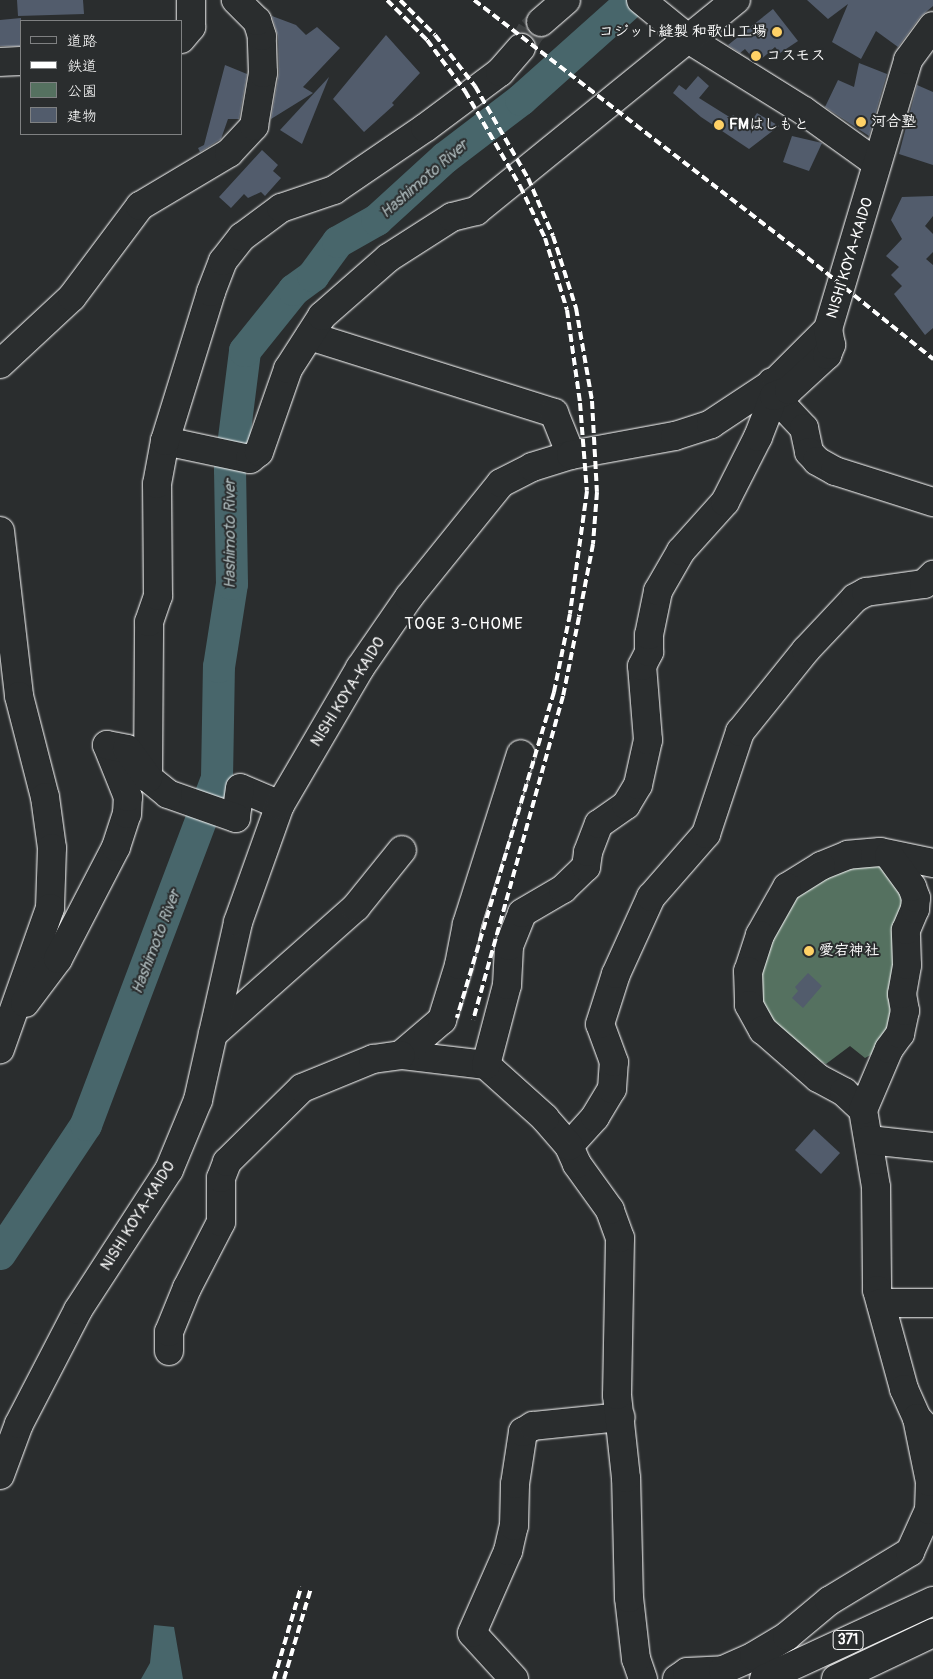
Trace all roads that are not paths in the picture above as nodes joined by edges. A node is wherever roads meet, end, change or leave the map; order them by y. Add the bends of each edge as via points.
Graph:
1 (190, 0) edge
2 (236, 0) edge
3 (566, 0) edge
4 (641, 0) edge
5 (736, 0) edge
6 (541, 22) tunnel mouth
7 (933, 26) edge
8 (182, 38) edge
9 (690, 40) junction
10 (521, 48) tunnel mouth
11 (876, 162) junction
12 (310, 336) junction
13 (0, 364) edge
14 (773, 389) junction
15 (165, 441) junction
16 (571, 455) junction
17 (933, 502) edge
18 (0, 531) edge
19 (933, 575) edge
20 (521, 754) dead end
21 (158, 786) junction
22 (280, 805) junction
23 (402, 850) dead end
24 (889, 855) junction
25 (933, 863) edge
26 (10, 1022) junction
27 (213, 1034) junction
28 (0, 1049) edge
29 (401, 1055) junction
30 (486, 1065) junction
31 (863, 1110) junction
32 (868, 1140) junction
33 (569, 1146) junction
34 (933, 1147) edge
35 (881, 1303) junction
36 (933, 1303) edge
37 (169, 1351) dead end
38 (621, 1417) junction
39 (925, 1426) edge
40 (0, 1475) edge
41 (933, 1602) edge
42 (933, 1633) edge
43 (514, 1679) edge
44 (643, 1679) edge
45 (677, 1679) edge
46 (764, 1679) edge
47 (836, 1679) edge

1 - 8 main road via 191,26
2 - 13 main road via 257,21 262,36 263,73 254,126 230,154 140,206 72,297
3 - 6 main road
4 - 9 main road
5 - 9 main road
7 - 11 main road, NISHI KOYA-KAIDO via 908,60 890,127
9 - 11 main road via 804,111
9 - 12 main road via 476,210 452,217 388,258 322,316
10 - 15 main road via 500,72 426,128 334,190 281,208 242,237 223,261 210,292
11 - 14 main road, NISHI KOYA-KAIDO via 858,236 828,329
12 - 15 main road via 288,369 258,452 250,459
12 - 16 main road via 554,413
14 - 16 main road, NISHI KOYA-KAIDO via 711,424 675,436
14 - 17 main road via 804,428 809,452 817,462
14 - 30 main road via 758,437 725,502 681,551 658,591 649,652 642,666 647,753 634,795 626,806 599,824 586,867 575,879 522,913 509,946 507,985
15 - 21 main road via 158,484 158,596 149,622
16 - 22 main road, NISHI KOYA-KAIDO via 532,467 500,482 409,598 360,668
18 - 26 main road via 19,696 45,797 52,848 50,908
19 - 33 main road via 924,584 866,592 855,598 806,650 740,732 706,834 651,897 616,974 600,1024 614,1062 612,1089 595,1117
20 - 29 main road via 467,924 459,965 442,1020
21 - 22 main road via 236,818 240,788
21 - 26 main road via 127,749 107,745 128,797 127,814 116,848 58,959
22 - 27 main road, NISHI KOYA-KAIDO via 238,922
23 - 27 main road via 356,907
24 - 25 main road
24 - 31 main road via 916,898 906,930 907,965 902,994 906,1011 900,1034 889,1049
24 - 31 main road via 880,852 848,855 821,866 787,887 760,935 748,971 749,1005 763,1030 818,1078 844,1092
26 - 28 main road
27 - 40 main road, NISHI KOYA-KAIDO via 198,1100 169,1170 78,1310 19,1424
29 - 30 main road
29 - 37 main road via 373,1059 302,1088 227,1162 221,1178 221,1222 187,1288 169,1332
30 - 33 main road via 545,1118
31 - 32 main road
32 - 34 main road
32 - 35 main road via 878,1228 877,1290
33 - 38 main road via 577,1164 610,1210 620,1238 617,1395
35 - 36 main road
35 - 39 main road via 904,1389
38 - 43 main road via 533,1426 523,1432 515,1484 514,1526 508,1551 472,1633
38 - 44 main road via 629,1598 636,1660
39 - 45 main road via 929,1510 910,1552 829,1601 787,1636 754,1656 722,1670 687,1672
41 - 46 main road, 371
42 - 47 main road, 371

